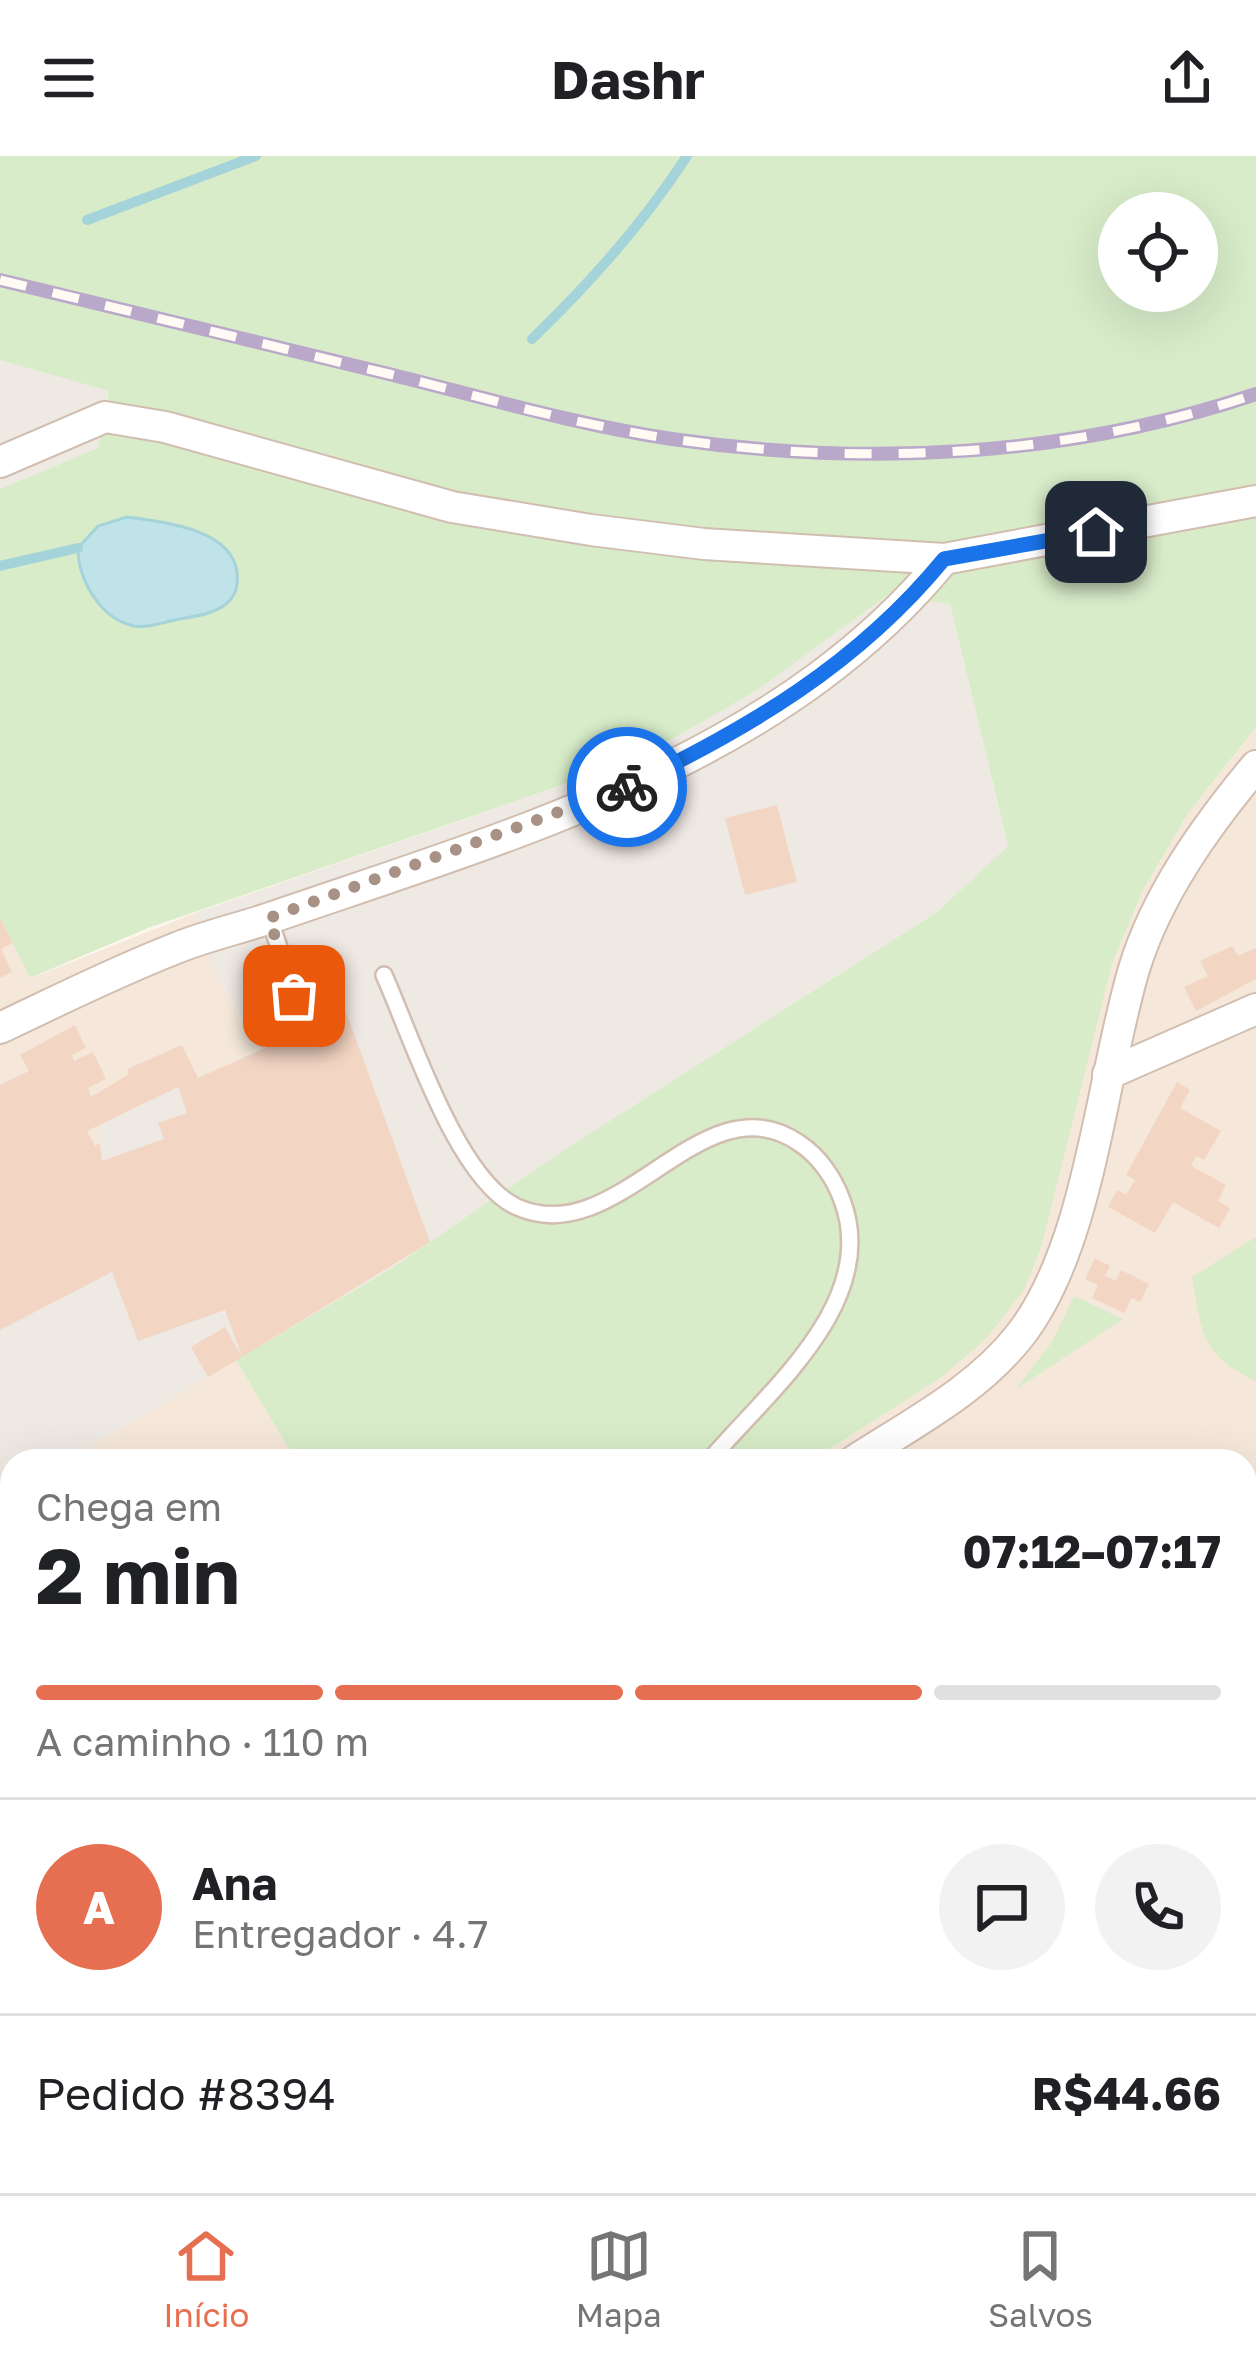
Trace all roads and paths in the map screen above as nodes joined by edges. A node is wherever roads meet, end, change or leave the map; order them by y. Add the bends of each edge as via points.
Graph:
1 (0, 461) edge
2 (1256, 501) edge
3 (944, 559) junction
4 (1256, 766) edge
5 (269, 918) junction
6 (384, 975) dead end
7 (1256, 1009) edge
8 (305, 1023) dead end
9 (0, 1028) edge
10 (1108, 1074) junction
11 (720, 1449) edge
12 (872, 1449) edge

1 - 3 street via 105,418 521,519 704,544
2 - 3 street
3 - 5 street via 899,614 837,667 703,750 617,791
4 - 10 street via 1162,902 1135,966
5 - 8 lane
5 - 9 street via 177,948
6 - 11 lane via 469,1160 520,1209 541,1216 592,1207 738,1127 787,1134 826,1171 848,1214 850,1244 833,1309
7 - 10 street
10 - 12 street via 1063,1253 1034,1316 981,1376

